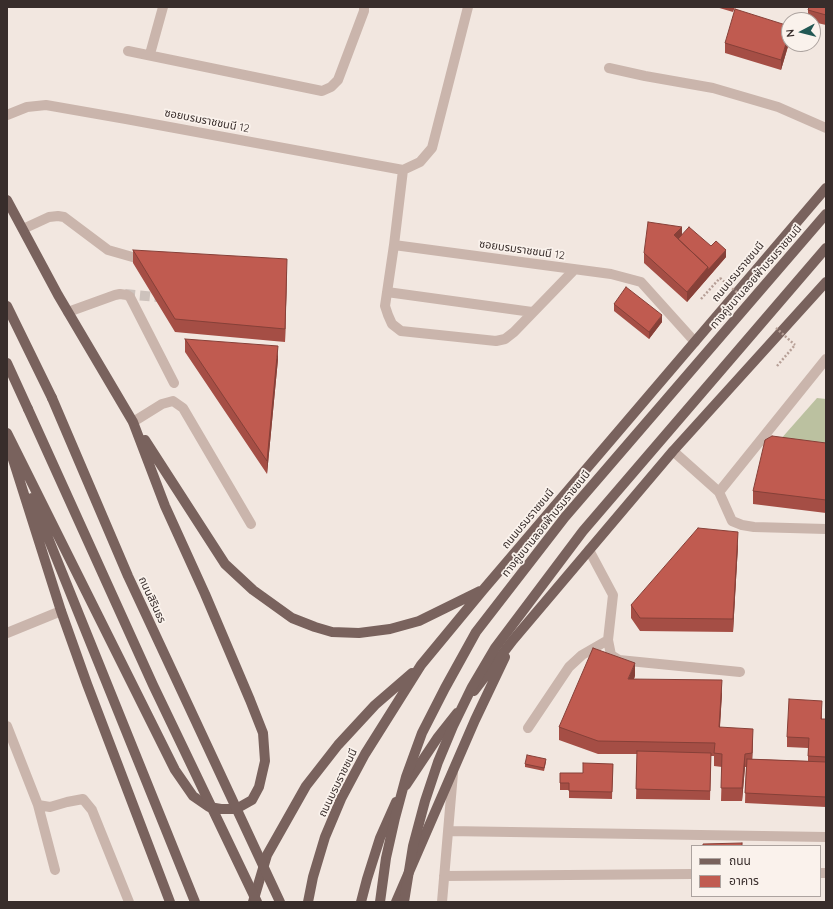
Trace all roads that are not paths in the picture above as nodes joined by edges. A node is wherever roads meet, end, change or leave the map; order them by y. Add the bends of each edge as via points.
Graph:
1 (163, 7) edge
2 (364, 7) edge
3 (468, 7) edge
4 (128, 51) dead end
5 (150, 54) junction
6 (609, 68) dead end
7 (7, 116) edge
8 (826, 128) edge
9 (403, 170) junction
10 (826, 188) edge
11 (7, 200) edge
12 (826, 214) edge
13 (23, 229) junction
14 (394, 245) junction
15 (826, 248) edge
16 (152, 258) edge
17 (574, 270) junction
18 (826, 282) edge
19 (387, 292) junction
20 (7, 306) edge
21 (68, 312) junction
22 (532, 312) junction
23 (695, 342) junction
24 (826, 359) edge
25 (7, 363) edge
26 (174, 383) dead end
27 (133, 422) junction
28 (7, 433) edge
29 (7, 436) edge
30 (7, 441) edge
31 (673, 451) junction
32 (719, 492) junction
33 (251, 524) dead end
34 (826, 529) edge
35 (589, 550) junction
36 (483, 590) junction
37 (61, 611) junction
38 (7, 633) edge
39 (513, 640) junction
40 (608, 640) junction
41 (421, 665) junction
42 (740, 672) dead end
43 (7, 726) edge
44 (528, 728) dead end
45 (454, 769) junction
46 (38, 805) junction
47 (448, 832) junction
48 (826, 837) edge
49 (55, 870) dead end
50 (691, 874) edge
51 (444, 876) junction
52 (129, 902) edge
53 (170, 902) edge
54 (195, 902) edge
55 (253, 902) edge
56 (257, 902) edge
57 (280, 902) edge
58 (308, 902) edge
59 (362, 902) edge
60 (380, 902) edge
61 (396, 902) edge
62 (404, 902) edge
63 (442, 902) edge

1 - 5 street
2 - 5 street via 338,80 322,91
3 - 9 street via 432,148 420,162
4 - 5 street
6 - 8 street via 720,90 778,107
7 - 9 street, ซอยบรมราชชนนี 12 via 27,107 46,105
9 - 14 street
10 - 23 main road, ถนนบรมราชชนนี
11 - 13 main road
12 - 60 main road, ทางคู่ขนานลอยฟ้าบรมราชชนนี, bridge via 565,517 476,632 422,733 406,777 386,858
13 - 16 street via 49,217 58,216 108,250 136,258
13 - 21 main road
14 - 17 street, ซอยบรมราชชนนี 12
14 - 19 street
15 - 62 main road, bridge via 583,531 495,648 472,686 438,762 413,846
17 - 22 street
17 - 23 street, ซอยบรมราชชนนี 12 via 611,274 641,282
18 - 31 main road
19 - 22 street
19 - 22 street via 384,306 392,324 401,331 496,341 505,339 514,332
20 - 57 main road, ถนนสิรินธร, bridge via 52,398 128,576
21 - 26 street via 115,295 130,297
21 - 27 main road
23 - 36 main road, ถนนบรมราชชนนี
24 - 32 street
25 - 56 main road, bridge via 153,685
27 - 28 main road via 165,506 263,733 265,761 259,787 252,800 236,809 209,807 193,796 175,770
27 - 33 street via 162,404 173,401 184,408
27 - 36 main road via 225,564 253,590 292,618 332,632 359,633 390,629 419,621
29 - 54 main road
30 - 37 main road
31 - 32 street
31 - 35 main road
32 - 34 street via 732,521 742,525
35 - 39 main road
35 - 40 street via 613,595
36 - 41 main road, ถนนบรมราชชนนี
37 - 38 street
37 - 53 main road
39 - 45 main road
39 - 59 main road via 413,773 394,806 380,838
40 - 42 street via 611,655 618,660
40 - 44 street via 582,655 569,667
41 - 55 main road via 375,705 338,745 306,786 267,856
41 - 58 main road, ถนนบรมราชชนนี via 365,754 342,799 325,837
43 - 46 street
45 - 47 street
45 - 61 main road
46 - 49 street
46 - 52 street via 50,807 83,799 92,810
47 - 48 street
47 - 51 street
50 - 51 street
51 - 63 street

